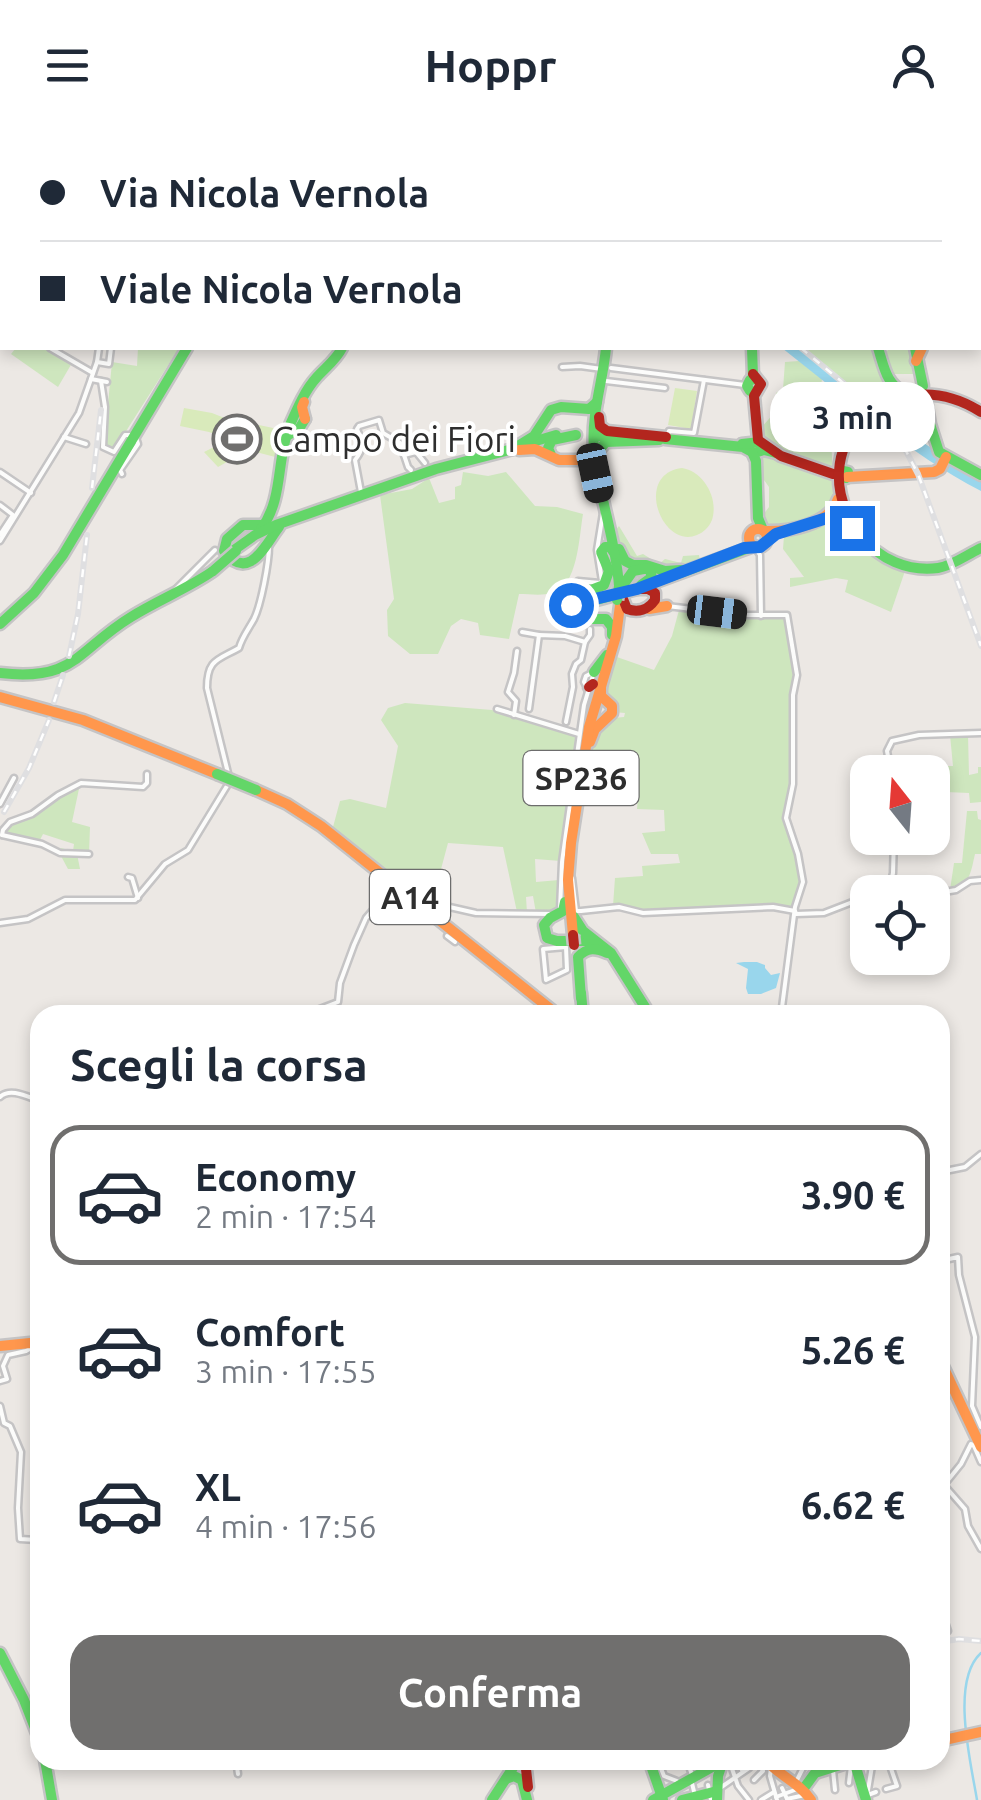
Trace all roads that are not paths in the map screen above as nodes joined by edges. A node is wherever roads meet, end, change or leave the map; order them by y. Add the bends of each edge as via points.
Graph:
1 (53, 350) edge
2 (99, 350) edge
3 (110, 350) edge
4 (184, 350) edge
5 (342, 350) edge
6 (608, 350) edge
7 (752, 350) edge
8 (877, 350) edge
9 (877, 350) edge
10 (918, 357) edge
11 (97, 362) junction
12 (562, 368) dead end
13 (608, 370) junction
14 (92, 376) junction
15 (704, 379) junction
16 (751, 385) junction
17 (664, 388) dead end
18 (912, 394) junction
19 (925, 394) junction
20 (602, 396) junction
21 (879, 406) junction
22 (580, 409) junction
23 (976, 409) edge
24 (542, 421) junction
25 (576, 434) junction
26 (594, 434) junction
27 (64, 437) junction
28 (665, 438) junction
29 (86, 444) dead end
30 (754, 447) junction
31 (514, 450) junction
32 (404, 455) junction
33 (944, 462) junction
34 (599, 463) junction
35 (586, 466) dead end
36 (427, 467) junction
37 (0, 472) edge
38 (122, 474) dead end
39 (410, 474) junction
40 (981, 475) edge
41 (841, 476) junction
42 (603, 492) junction
43 (32, 493) junction
44 (354, 498) junction
45 (0, 505) edge
46 (300, 518) junction
47 (607, 519) junction
48 (852, 528) junction
49 (1, 536) edge
50 (262, 537) junction
51 (616, 540) junction
52 (758, 540) junction
53 (981, 546) edge
54 (215, 550) dead end
55 (235, 550) junction
56 (938, 566) junction
57 (212, 570) junction
58 (681, 571) junction
59 (578, 581) dead end
60 (184, 585) junction
61 (639, 587) junction
62 (620, 592) junction
63 (663, 602) junction
64 (574, 603) junction
65 (761, 616) junction
66 (0, 623) edge
67 (590, 629) dead end
68 (522, 632) dead end
69 (540, 636) junction
70 (585, 642) junction
71 (612, 644) junction
72 (517, 652) dead end
73 (609, 659) junction
74 (0, 672) edge
75 (589, 681) junction
76 (0, 698) edge
77 (607, 702) junction
78 (590, 708) junction
79 (497, 709) dead end
80 (529, 709) dead end
81 (514, 715) junction
82 (566, 722) dead end
83 (981, 733) edge
84 (584, 735) junction
85 (889, 755) edge
86 (147, 774) dead end
87 (14, 778) dead end
88 (584, 779) joint
89 (0, 804) edge
90 (1, 832) edge
91 (89, 854) dead end
92 (566, 865) junction
93 (128, 877) dead end
94 (568, 880) junction
95 (981, 880) edge
96 (950, 891) edge
97 (138, 898) junction
98 (424, 903) dead end
99 (850, 903) edge
100 (406, 904) dead end
101 (795, 912) junction
102 (556, 914) junction
103 (0, 923) edge
104 (447, 936) dead end
105 (571, 940) junction
106 (454, 942) dead end
107 (543, 950) joint
108 (616, 961) junction
109 (582, 998) junction
110 (330, 1005) edge
111 (544, 1005) edge
112 (581, 1005) edge
113 (582, 1005) edge
114 (643, 1005) edge
115 (782, 1005) edge
116 (0, 1097) edge
117 (30, 1098) edge
118 (981, 1154) edge
119 (950, 1170) edge
120 (950, 1259) edge
121 (30, 1344) edge
122 (0, 1346) edge
123 (30, 1347) edge
124 (950, 1378) edge
125 (0, 1381) edge
126 (0, 1406) edge
127 (981, 1427) edge
128 (981, 1443) edge
129 (981, 1462) edge
130 (950, 1478) edge
131 (950, 1495) edge
132 (30, 1539) edge
133 (981, 1549) edge
134 (0, 1653) edge
135 (30, 1715) edge
136 (981, 1732) edge
137 (950, 1739) edge
138 (46, 1770) edge
139 (237, 1770) edge
140 (513, 1770) edge
141 (524, 1770) edge
142 (655, 1770) edge
143 (659, 1770) edge
144 (742, 1770) edge
145 (763, 1770) edge
146 (768, 1770) edge
147 (775, 1770) edge
148 (833, 1770) edge
149 (845, 1770) edge
150 (846, 1770) edge
151 (849, 1770) edge
152 (853, 1770) edge
153 (872, 1770) edge
154 (891, 1770) edge
155 (238, 1774) dead end
156 (721, 1774) edge
157 (689, 1775) edge
158 (842, 1777) dead end
159 (754, 1780) dead end
160 (504, 1781) junction
161 (849, 1783) dead end
162 (798, 1786) edge
163 (886, 1789) dead end
164 (835, 1790) dead end
165 (869, 1796) edge
166 (659, 1798) edge
167 (689, 1799) edge
168 (764, 1799) edge
169 (52, 1800) edge
170 (492, 1800) edge
171 (528, 1800) edge
172 (749, 1800) edge

1 - 14 street
2 - 11 street
3 - 11 street via 109,364
4 - 66 main road via 56,562
5 - 50 main road via 316,380 298,424 288,432
6 - 13 main road
7 - 16 main road
8 - 18 main road via 893,388
9 - 21 main road via 888,386
10 - 19 main road
11 - 14 street
12 - 13 street
13 - 15 street
13 - 17 street
13 - 20 main road, SP236
14 - 27 street
14 - 38 street via 104,382 103,448 114,452 125,435 138,444
15 - 16 street
15 - 28 street via 694,433 670,431
16 - 30 main road
18 - 21 main road
18 - 23 main road via 944,394
19 - 21 main road
19 - 23 main road
19 - 33 main road
20 - 22 main road
20 - 26 main road, SP236
20 - 28 main road via 604,430
20 - 34 main road, SP236
21 - 41 main road via 854,430
22 - 24 main road via 554,408
22 - 26 main road via 591,414
24 - 25 main road via 550,433
24 - 31 main road
25 - 26 main road
25 - 26 main road via 552,440 550,454 588,456
25 - 31 main road via 548,436
26 - 28 main road
26 - 42 main road, SP236
27 - 29 street
27 - 43 street
28 - 30 main road
28 - 34 main road via 606,442
30 - 41 main road
30 - 52 main road
31 - 36 main road
31 - 42 main road via 588,460
31 - 46 main road
32 - 36 street via 416,452
32 - 39 street
32 - 44 street via 378,420 358,427 363,446 355,460 362,492
33 - 40 main road
33 - 41 main road via 931,473
34 - 51 main road, SP236
35 - 47 street via 595,473
36 - 39 main road
37 - 43 street
39 - 44 main road
41 - 48 main road via 843,510
41 - 52 main road via 829,514
41 - 56 main road via 844,507 878,552 907,564
42 - 47 main road, SP236
43 - 49 street
44 - 46 main road
45 - 49 street via 13,515
46 - 50 main road
47 - 59 street via 597,550 602,581
47 - 62 main road, SP236
47 - 64 main road via 600,551 606,579 594,588 570,585
48 - 52 main road via 830,517
48 - 56 main road via 897,564
50 - 55 main road
50 - 55 main road via 262,544 256,540
50 - 97 street via 255,616 238,648 217,658 207,680 230,780 189,848 167,862
51 - 58 main road via 628,564
51 - 62 main road, SP236
52 - 58 main road
52 - 65 street
53 - 56 main road
54 - 60 street
55 - 57 main road, bridge
57 - 60 main road
57 - 74 main road via 125,621 67,666 37,675
58 - 61 main road
58 - 63 main road via 666,582
60 - 74 main road via 61,666
61 - 62 main road via 652,577 649,568 631,572
61 - 62 main road via 657,596 644,610 625,606
61 - 64 main road
62 - 64 main road via 609,612 586,618 577,615
62 - 64 main road via 614,552 605,547 606,582 594,590 572,586
62 - 71 main road, SP236
62 - 73 main road, SP236
63 - 65 street
63 - 73 main road via 623,622
64 - 71 main road via 579,619 608,621
65 - 101 street via 787,615 797,675 786,818 803,882
67 - 70 street
68 - 69 street
69 - 70 street
69 - 80 street
70 - 82 street via 572,674
71 - 75 main road
71 - 78 main road, SP236
72 - 81 street via 508,692 516,701
73 - 75 main road, SP236
75 - 77 main road
75 - 78 main road via 595,688
75 - 84 main road, SP236
75 - 84 street
76 - 111 main road, A14, bridge via 86,720 287,804
77 - 84 main road via 595,706
77 - 88 main road via 612,713 591,738
78 - 92 main road, SP236
79 - 81 street
81 - 84 street
83 - 85 street via 892,741
84 - 94 main road, SP236
84 - 102 street
86 - 90 street via 144,787 81,783
87 - 89 street
88 - 101 street via 572,858 576,911
90 - 91 street via 60,853
92 - 102 main road via 566,907
92 - 105 main road, SP236
93 - 97 street
94 - 105 main road, SP236
94 - 108 main road via 576,920
95 - 96 street
97 - 103 street via 65,900 28,919
98 - 102 street via 476,913
99 - 101 street via 824,913
100 - 110 street via 377,905 362,925 338,1002
101 - 115 street
102 - 105 main road
102 - 108 main road via 544,929 550,941 593,942
104 - 106 street
105 - 109 main road, SP236
105 - 112 main road, SP236
107 - 107 street via 546,980 568,970 566,948
108 - 109 main road via 593,948 580,954
108 - 114 main road
109 - 113 main road, SP236
116 - 117 street via 11,1092
118 - 119 street
120 - 127 street via 958,1257 976,1337 972,1406
121 - 122 main road
123 - 125 street via 8,1355 7,1379
124 - 128 main road
126 - 132 street via 22,1452 20,1538
129 - 130 street via 972,1444
131 - 133 street via 965,1508
134 - 135 main road
136 - 137 main road
138 - 169 main road
139 - 155 street
140 - 160 main road
141 - 171 main road
142 - 166 main road
143 - 157 street via 676,1780
144 - 156 street
145 - 159 street
146 - 162 street
147 - 162 main road
148 - 162 main road
149 - 164 street
150 - 158 street
151 - 161 street
152 - 165 main road
153 - 165 street
154 - 163 street via 896,1786
156 - 157 main road
156 - 167 main road
156 - 172 street
157 - 166 main road
157 - 167 street
157 - 167 street
160 - 170 main road
160 - 171 main road via 520,1778
162 - 168 street

